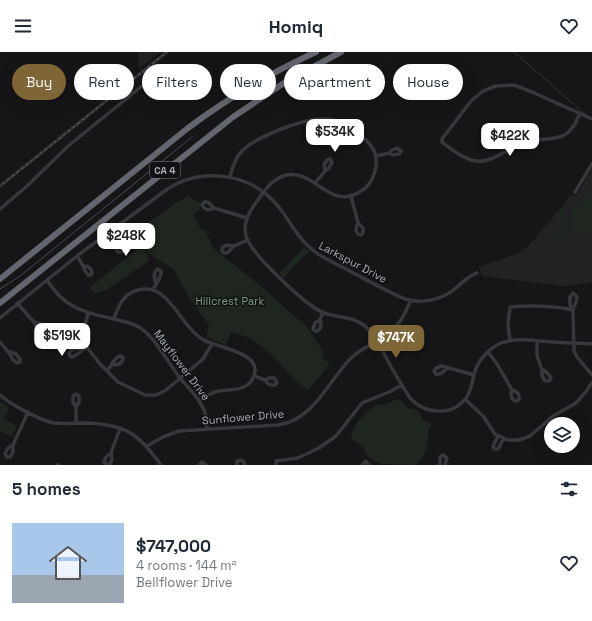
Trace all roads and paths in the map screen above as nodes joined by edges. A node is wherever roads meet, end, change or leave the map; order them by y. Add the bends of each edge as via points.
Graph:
1 (316, 52) edge
2 (341, 52) edge
3 (142, 86) edge
4 (580, 113) junction
5 (592, 119) edge
6 (502, 138) dead end
7 (508, 149) junction
8 (390, 153) dead end
9 (376, 156) junction
10 (592, 164) edge
11 (325, 171) dead end
12 (230, 177) junction
13 (316, 183) junction
14 (263, 192) junction
15 (575, 192) dead end
16 (351, 196) junction
17 (214, 208) dead end
18 (0, 209) edge
19 (247, 218) junction
20 (358, 223) dead end
21 (107, 233) junction
22 (248, 240) junction
23 (114, 242) dead end
24 (234, 246) dead end
25 (77, 256) junction
26 (84, 266) dead end
27 (477, 273) dead end
28 (0, 279) edge
29 (47, 280) junction
30 (156, 283) dead end
31 (153, 290) junction
32 (410, 300) junction
33 (0, 303) edge
34 (17, 303) junction
35 (323, 312) junction
36 (88, 313) junction
37 (0, 318) edge
38 (114, 319) junction
39 (320, 320) dead end
40 (34, 322) dead end
41 (376, 341) junction
42 (510, 341) junction
43 (537, 341) junction
44 (0, 342) edge
45 (574, 343) junction
46 (212, 344) junction
47 (592, 344) edge
48 (87, 347) junction
49 (81, 350) dead end
50 (7, 351) dead end
51 (488, 352) junction
52 (113, 365) dead end
53 (447, 368) dead end
54 (542, 369) dead end
55 (107, 371) junction
56 (474, 375) junction
57 (592, 375) edge
58 (254, 376) junction
59 (180, 378) junction
60 (265, 380) dead end
61 (592, 383) edge
62 (402, 385) junction
63 (512, 390) dead end
64 (0, 395) edge
65 (465, 399) junction
66 (199, 401) junction
67 (76, 407) dead end
68 (28, 412) junction
69 (76, 423) junction
70 (120, 428) junction
71 (207, 429) junction
72 (498, 436) junction
73 (504, 438) junction
74 (13, 445) dead end
75 (147, 446) junction
76 (111, 453) dead end
77 (161, 465) edge
78 (199, 465) edge
79 (206, 465) edge
80 (237, 465) edge
81 (245, 465) edge
82 (276, 465) edge
83 (362, 465) edge
84 (370, 465) edge
85 (440, 465) edge
86 (446, 465) edge

1 - 28 highway, CA 4 via 271,74 213,110
2 - 33 highway, CA 4 via 287,81 233,116
3 - 18 street via 67,147
4 - 5 street
4 - 7 street via 574,126 564,135 535,139
4 - 7 street via 514,85 496,86 471,101 442,139 442,142 452,150 477,161 486,160
6 - 7 street
8 - 9 street
9 - 12 street via 368,142 356,132 337,121 317,120 272,133 247,147 237,157
9 - 16 street via 376,170 371,181
10 - 15 street
11 - 13 street
12 - 14 street, Larkspur Drive
12 - 21 street, Larkspur Drive via 203,176 179,182
13 - 14 street via 302,176 286,175 275,180
13 - 16 street via 329,193
14 - 19 street
14 - 32 street, Larkspur Drive via 278,207 304,243 316,253
16 - 20 street
17 - 19 street
19 - 22 street
21 - 23 street
21 - 25 street, Larkspur Drive
22 - 24 street
22 - 35 street via 274,273
25 - 26 street
25 - 29 street, Larkspur Drive
27 - 32 street, Larkspur Drive via 440,298 426,301
29 - 34 street, Larkspur Drive
29 - 36 street, Mayflower Drive via 67,303
30 - 31 street
31 - 38 street via 138,290 127,296 119,306
31 - 46 street via 167,300 196,335
32 - 41 street, Sunflower Drive via 404,317 396,328
34 - 37 street, Larkspur Drive
34 - 40 street
35 - 39 street
35 - 41 street via 348,317 358,322 366,327
36 - 38 street, Mayflower Drive
36 - 48 street via 84,330
38 - 59 street, Mayflower Drive via 146,332
41 - 62 street
41 - 71 street, Sunflower Drive via 351,358 312,406 297,419 278,425
42 - 43 street
42 - 45 street via 510,307 520,306 573,310
42 - 51 street via 498,344
43 - 45 street
43 - 54 street via 537,356
44 - 50 street
45 - 47 street
45 - 57 street via 576,356
46 - 58 street via 247,356 254,366
46 - 59 street via 205,357
48 - 49 street
48 - 55 street
51 - 56 street via 480,361
51 - 63 street
52 - 55 street
53 - 56 street
55 - 59 street via 122,384 148,396 162,392
56 - 65 street via 471,389
58 - 60 street
58 - 66 street via 245,387 216,392
59 - 66 street, Mayflower Drive
61 - 73 street via 576,403 554,416 532,434 516,441
62 - 65 street via 413,402 430,411 448,410
62 - 82 street via 362,403 336,436 318,448 299,458 276,461
64 - 68 street
65 - 72 street via 483,416
66 - 71 street, Mayflower Drive via 205,413
67 - 69 street
68 - 69 street via 51,422
68 - 74 street
69 - 70 street via 107,424
70 - 75 street via 133,434
70 - 76 street
71 - 75 street, Sunflower Drive via 174,432
72 - 73 street
72 - 73 street via 494,449 498,449
75 - 77 street
78 - 79 street via 202,462
80 - 81 street via 237,461 240,460
83 - 84 street via 366,461
85 - 86 street via 440,457 443,455 447,458

